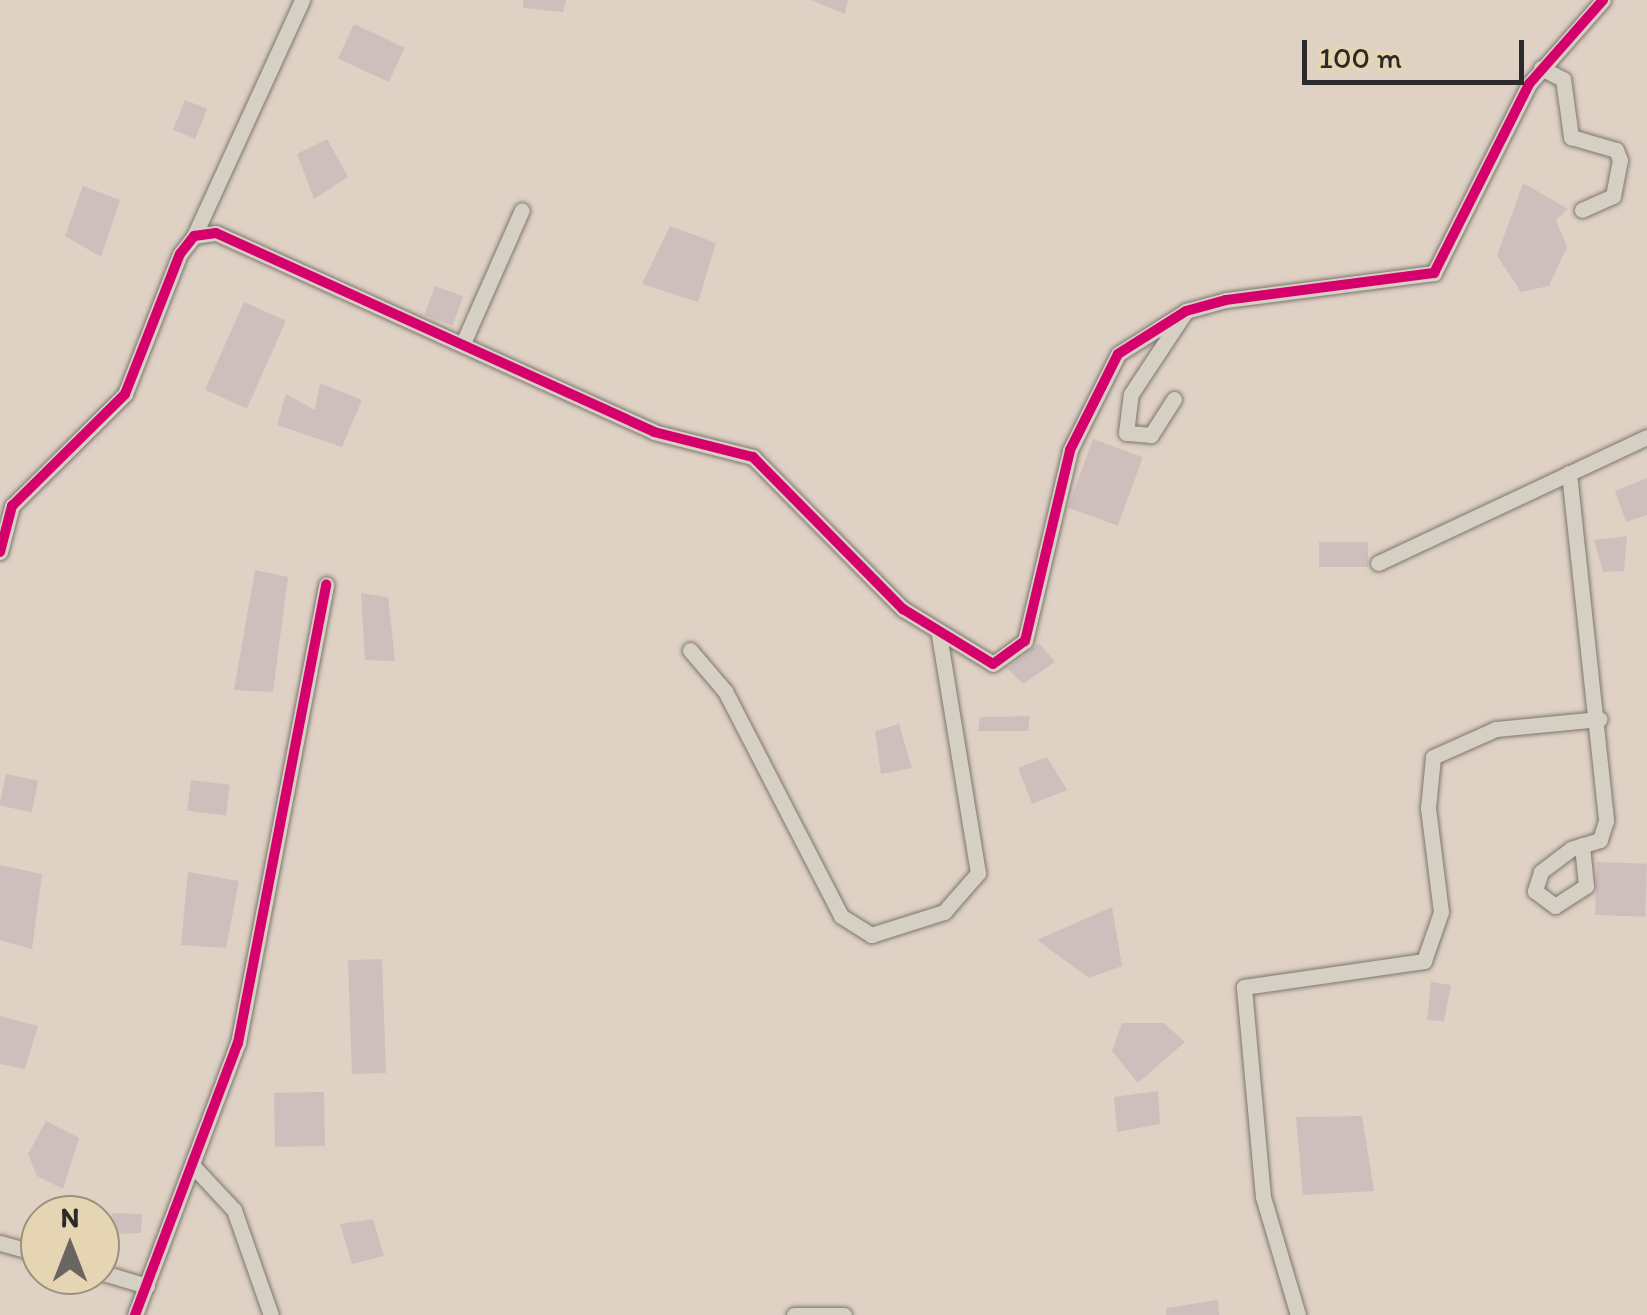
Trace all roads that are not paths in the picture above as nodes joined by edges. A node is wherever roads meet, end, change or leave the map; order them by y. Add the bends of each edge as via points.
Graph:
1 (302, 0) edge
2 (1603, 0) edge
3 (1542, 68) junction
4 (522, 210) dead end
5 (1582, 210) dead end
6 (194, 236) junction
7 (1186, 312) junction
8 (463, 343) junction
9 (1174, 399) dead end
10 (1647, 437) edge
11 (1569, 474) junction
12 (0, 552) edge
13 (1378, 563) dead end
14 (326, 584) dead end
15 (939, 636) junction
16 (690, 650) dead end
17 (1600, 718) junction
18 (1582, 846) dead end
19 (194, 1166) junction
20 (120, 1278) edge
21 (147, 1286) junction
22 (135, 1315) edge
23 (271, 1315) edge
24 (794, 1315) edge
25 (844, 1315) edge
26 (1298, 1315) edge

1 - 6 street
2 - 3 street
3 - 5 street via 1563,79 1571,137 1616,150 1620,160 1612,196
3 - 7 street via 1434,273 1294,287
4 - 8 street
6 - 8 street via 216,233
6 - 12 street via 125,394 12,506
7 - 9 street via 1131,394 1126,433 1151,435
7 - 15 street via 1118,354 1098,388 1070,450 1025,641 993,664
8 - 15 street via 654,432 770,467 853,561
10 - 11 street
11 - 13 street
11 - 17 street
14 - 19 street via 256,970
15 - 16 street via 945,713 978,873 944,912 870,934 841,916 725,691
17 - 18 street via 1606,821 1600,840
17 - 26 street via 1496,730 1432,758 1428,808 1441,912 1424,961 1244,987 1263,1197
19 - 21 street
19 - 23 street via 234,1210
20 - 21 street
21 - 22 street
24 - 25 street

